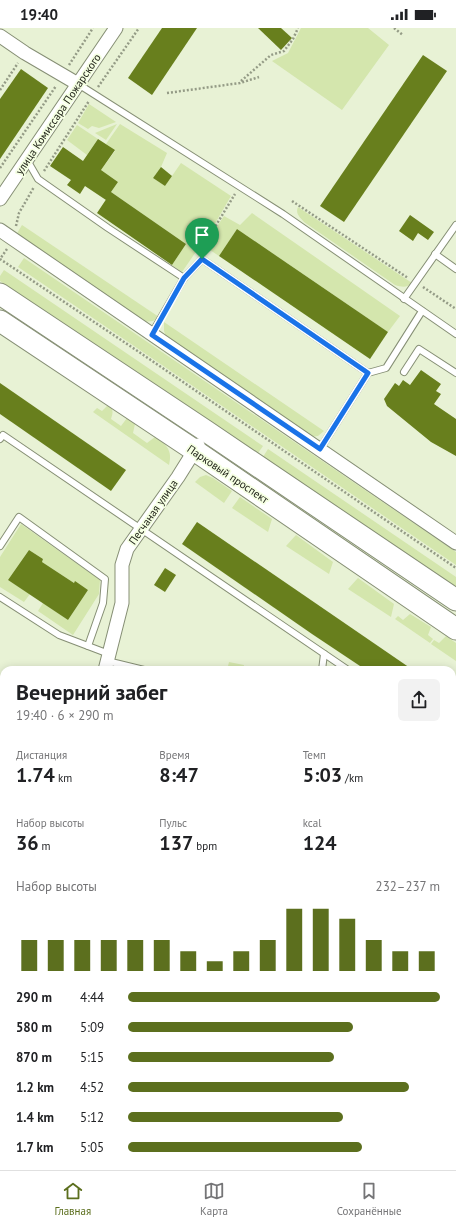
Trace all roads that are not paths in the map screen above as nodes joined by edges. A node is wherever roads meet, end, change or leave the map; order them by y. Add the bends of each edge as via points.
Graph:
1 (116, 28) edge
2 (0, 36) edge
3 (78, 84) junction
4 (27, 160) junction
5 (0, 200) edge
6 (456, 224) edge
7 (0, 230) edge
8 (436, 254) junction
9 (456, 269) edge
10 (184, 278) junction
11 (0, 294) edge
12 (404, 299) junction
13 (422, 311) junction
14 (0, 321) edge
15 (456, 334) edge
16 (152, 335) junction
17 (404, 372) dead end
18 (368, 373) junction
19 (456, 373) edge
20 (206, 431) junction
21 (0, 439) edge
22 (320, 449) junction
23 (194, 450) junction
24 (142, 529) junction
25 (456, 543) edge
26 (0, 546) edge
27 (0, 597) edge
28 (456, 600) edge
29 (456, 629) edge
30 (88, 646) junction
31 (324, 654) junction
32 (107, 662) edge
33 (126, 666) edge
34 (322, 666) edge
35 (342, 666) edge

1 - 3 street, улица Комиссара Пожарского
2 - 3 street
3 - 4 street, улица Комиссара Пожарского
3 - 12 lane via 283,214
4 - 5 street, улица Комиссара Пожарского
4 - 10 lane via 38,179
6 - 8 lane
7 - 16 street
8 - 9 lane
8 - 12 lane
10 - 16 lane
10 - 18 lane via 202,259
11 - 20 main road, Парковый проспект
12 - 13 lane
13 - 15 lane
13 - 18 lane via 386,368
14 - 23 main road, Парковый проспект
16 - 22 street
17 - 19 lane via 419,349
18 - 22 lane
20 - 23 street, Песчаная улица
20 - 28 main road, Парковый проспект
21 - 24 lane via 3,435
22 - 25 street
23 - 24 street, Песчаная улица via 178,478
23 - 29 main road, Парковый проспект
24 - 31 lane
24 - 32 street, Песчаная улица via 130,545 122,565 122,603
26 - 30 lane via 19,517 105,579 103,603
27 - 30 lane via 59,635
30 - 32 lane
31 - 34 lane
31 - 35 lane
32 - 33 lane

